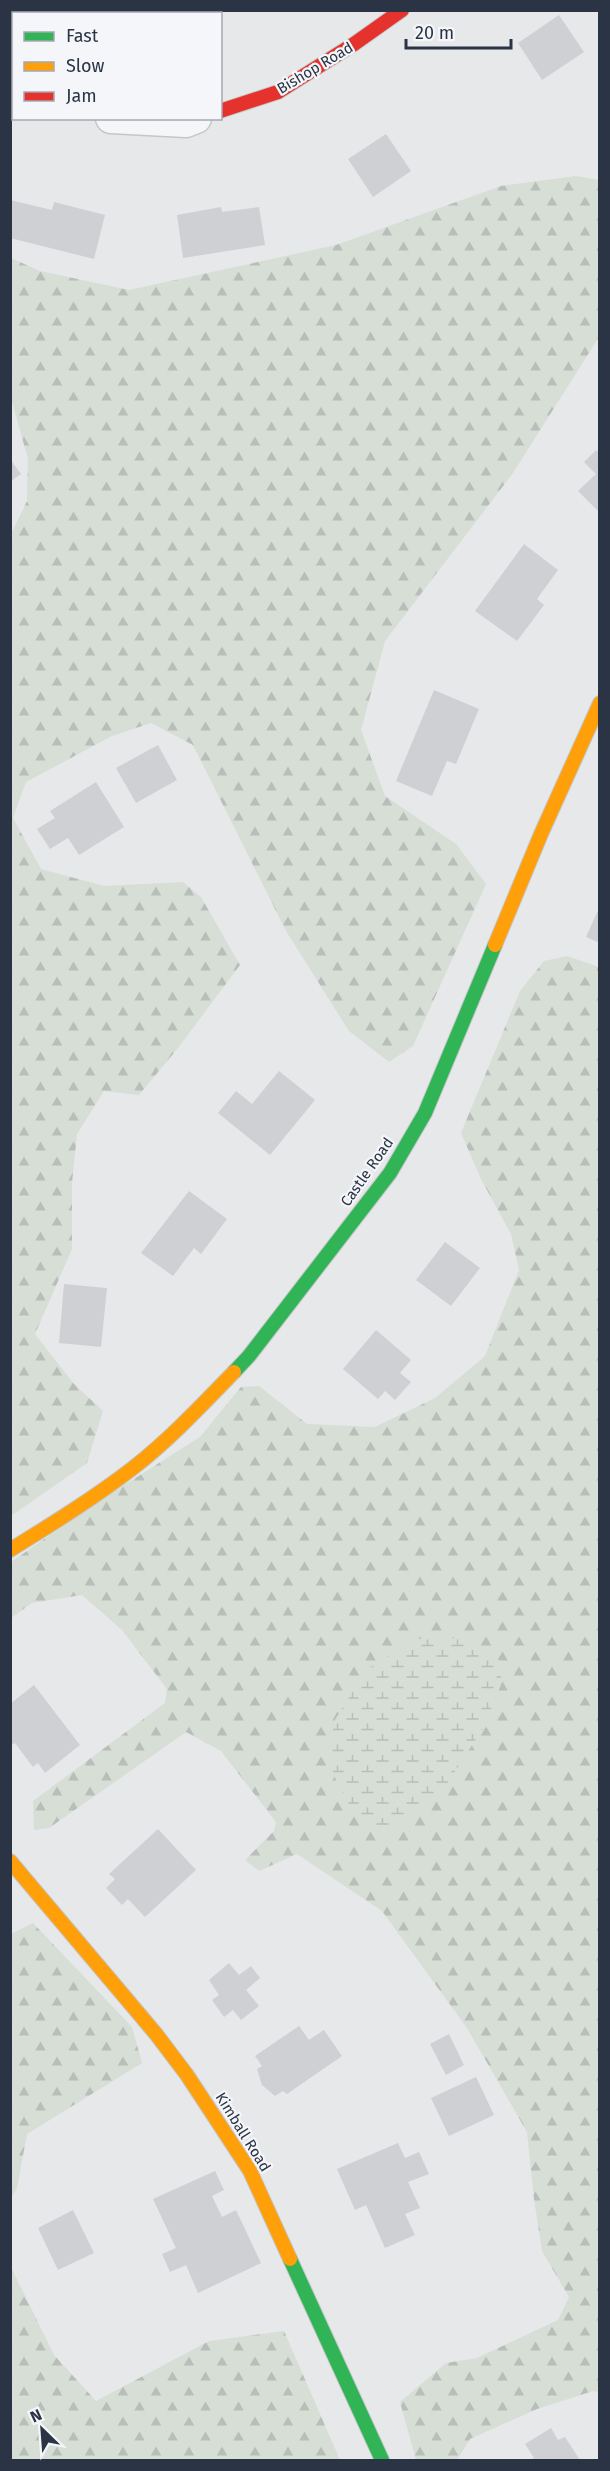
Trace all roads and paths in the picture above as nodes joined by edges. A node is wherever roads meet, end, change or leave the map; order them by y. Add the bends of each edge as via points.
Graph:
1 (402, 10) edge
2 (222, 110) edge
3 (148, 120) edge
4 (191, 120) edge
5 (600, 703) edge
6 (10, 1550) edge
7 (10, 1861) edge
8 (382, 2460) edge

1 - 2 street, Bishop Road via 278,92
3 - 4 street
5 - 6 street, Castle Road via 425,1113 390,1173 249,1356 202,1406 134,1467
7 - 8 street, Kimball Road via 188,2075 250,2170

